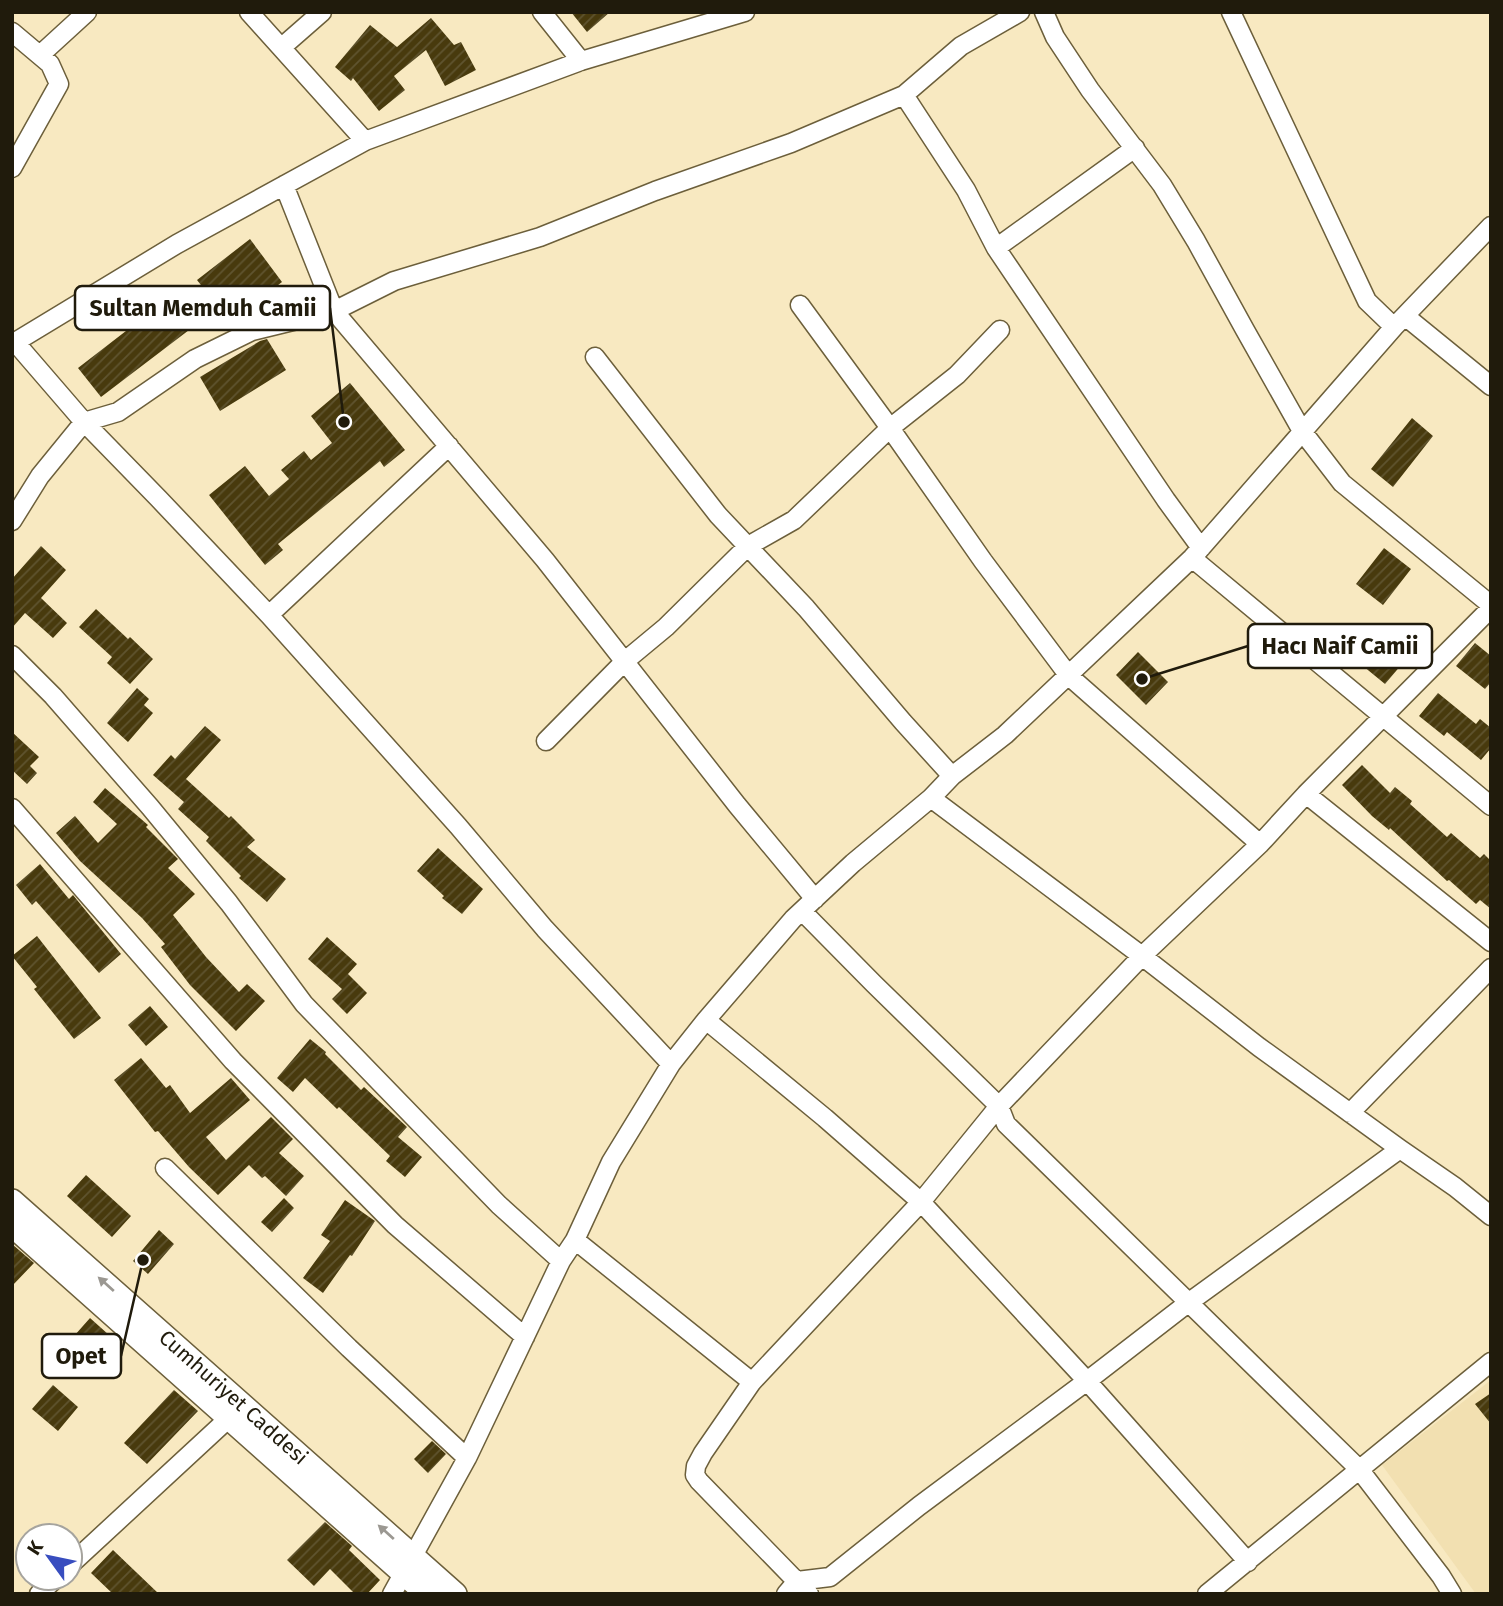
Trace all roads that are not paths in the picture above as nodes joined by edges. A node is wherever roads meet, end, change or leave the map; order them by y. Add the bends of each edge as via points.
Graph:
1 (87, 12) edge
2 (249, 12) edge
3 (322, 12) edge
4 (542, 12) edge
5 (1020, 12) edge
6 (1044, 12) edge
7 (1231, 12) edge
8 (733, 14) edge
9 (12, 32) edge
10 (282, 47) junction
11 (40, 55) junction
12 (582, 61) junction
13 (904, 95) junction
14 (365, 141) junction
15 (1135, 148) junction
16 (12, 168) edge
17 (284, 185) junction
18 (1491, 226) edge
19 (996, 248) junction
20 (800, 305) dead end
21 (334, 311) junction
22 (1399, 322) junction
23 (1000, 330) dead end
24 (14, 343) edge
25 (595, 357) dead end
26 (1491, 386) edge
27 (84, 422) junction
28 (890, 428) junction
29 (1302, 431) junction
30 (449, 446) junction
31 (12, 521) edge
32 (748, 546) junction
33 (1196, 553) junction
34 (1491, 607) edge
35 (269, 615) junction
36 (12, 655) edge
37 (625, 662) junction
38 (1069, 676) junction
39 (1382, 716) junction
40 (546, 741) dead end
41 (952, 776) junction
42 (1306, 794) junction
43 (931, 798) junction
44 (1491, 806) edge
45 (12, 808) edge
46 (1260, 844) junction
47 (809, 905) junction
48 (1491, 942) edge
49 (1142, 956) junction
50 (1491, 968) edge
51 (706, 1020) junction
52 (671, 1064) junction
53 (999, 1106) junction
54 (1350, 1113) junction
55 (1399, 1149) junction
56 (165, 1168) dead end
57 (12, 1201) edge
58 (921, 1202) junction
59 (1491, 1216) edge
60 (12, 1225) edge
61 (575, 1240) junction
62 (561, 1261) junction
63 (1188, 1303) junction
64 (525, 1337) junction
65 (1491, 1362) edge
66 (1087, 1381) junction
67 (752, 1382) junction
68 (229, 1418) junction
69 (467, 1458) junction
70 (1359, 1469) junction
71 (84, 1552) edge
72 (1248, 1562) junction
73 (408, 1565) junction
74 (797, 1589) edge
75 (392, 1594) edge
76 (426, 1594) edge
77 (455, 1594) edge
78 (1207, 1594) edge
79 (1452, 1594) edge

1 - 11 street
2 - 10 street
3 - 10 street
4 - 12 street
5 - 13 street via 961,46
6 - 15 street via 1090,90
7 - 22 street via 1367,301
8 - 12 street
9 - 11 street
10 - 14 street
11 - 16 street via 59,84
12 - 14 street
13 - 19 street via 966,191
13 - 21 street via 791,143 540,237 394,281
14 - 17 street
15 - 19 street
15 - 29 street via 1196,241
17 - 21 street
17 - 24 street
18 - 22 street
19 - 33 street via 1166,500
20 - 28 street
21 - 27 street via 252,331 195,359 117,412
21 - 30 street
22 - 26 street
22 - 29 street
23 - 28 street via 957,375
24 - 27 street
25 - 32 street via 718,516
27 - 31 street via 40,476
27 - 35 street
28 - 32 street via 793,520
28 - 38 street
29 - 33 street
29 - 34 street via 1342,483
30 - 35 street
30 - 37 street
32 - 37 street
32 - 41 street
33 - 38 street
33 - 39 street
34 - 39 street
35 - 52 street via 545,929
36 - 62 street via 150,807 304,1004 499,1205
37 - 40 street
37 - 47 street
38 - 41 street
38 - 46 street
39 - 42 street
39 - 44 street
41 - 43 street
42 - 46 street
42 - 48 street
43 - 47 street
43 - 49 street
45 - 64 street via 233,1061 395,1225
46 - 49 street
47 - 51 street
47 - 53 street via 874,984
49 - 53 street
49 - 54 street
50 - 54 street
51 - 52 street
51 - 58 street
52 - 61 street via 611,1162
53 - 58 street
53 - 63 street via 1006,1124
54 - 55 street
55 - 59 street
55 - 63 street
56 - 69 street
73 -> 57 main road, Cumhuriyet Caddesi
58 - 66 street
58 - 67 street
60 - 68 main road, Cumhuriyet Caddesi
61 - 62 street
61 - 67 street
62 - 64 street
63 - 66 street
63 - 70 street
64 - 69 street
65 - 70 street
66 - 72 street
66 - 74 street via 830,1577
67 - 74 street via 703,1453 695,1475
68 - 71 street
68 - 73 main road, Cumhuriyet Caddesi
69 - 73 street
70 - 72 street
70 - 79 street
72 - 78 street
73 - 75 street
73 - 76 main road, Cumhuriyet Caddesi
73 - 77 main road, Cumhuriyet Caddesi

